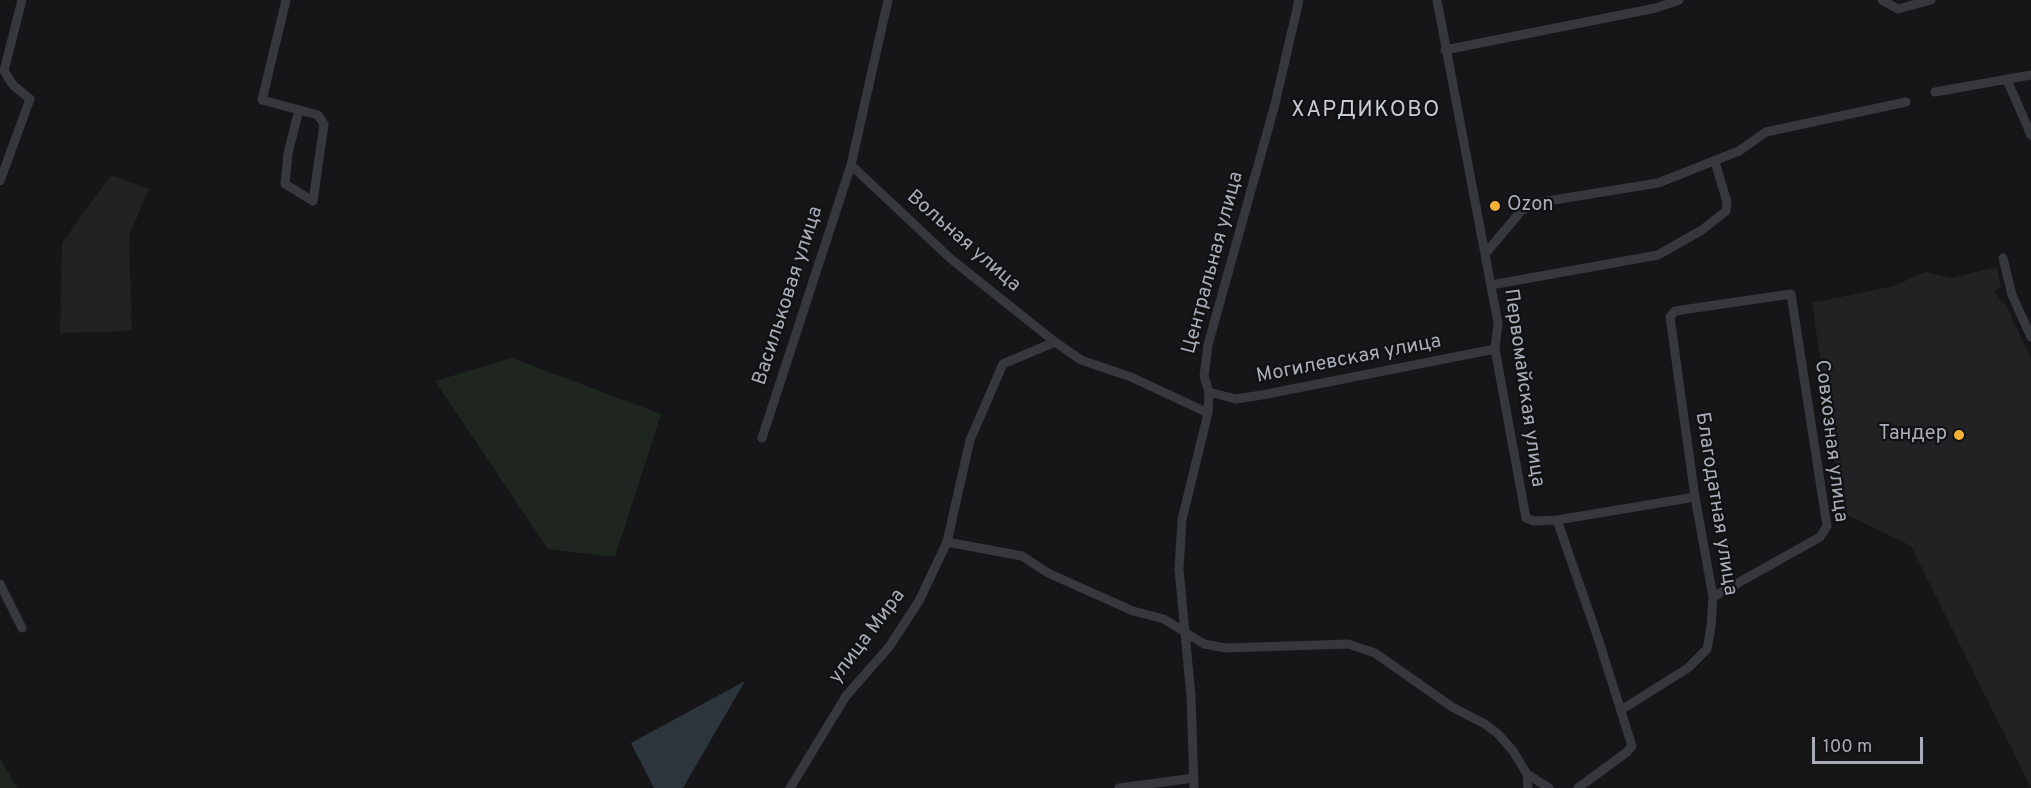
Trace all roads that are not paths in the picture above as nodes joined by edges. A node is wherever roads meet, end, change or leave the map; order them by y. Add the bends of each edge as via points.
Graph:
1 (22, 0) edge
2 (286, 0) edge
3 (888, 0) edge
4 (1299, 0) edge
5 (1437, 0) edge
6 (1679, 0) edge
7 (1882, 0) edge
8 (1931, 0) edge
9 (1445, 50) junction
10 (2, 72) edge
11 (2031, 75) edge
12 (2007, 80) junction
13 (1935, 92) dead end
14 (1906, 102) dead end
15 (299, 110) junction
16 (2031, 135) edge
17 (1715, 162) junction
18 (851, 165) junction
19 (0, 181) edge
20 (1485, 254) junction
21 (2003, 258) dead end
22 (1491, 285) junction
23 (1724, 304) joint
24 (2031, 337) edge
25 (1055, 342) junction
26 (1495, 349) junction
27 (1209, 392) junction
28 (1208, 413) junction
29 (762, 438) dead end
30 (1695, 497) junction
31 (1557, 520) junction
32 (947, 542) junction
33 (0, 584) edge
34 (1713, 597) junction
35 (22, 628) dead end
36 (1184, 631) junction
37 (1621, 710) junction
38 (1527, 774) junction
39 (1194, 783) edge
40 (790, 788) edge
41 (1119, 788) edge
42 (1528, 788) edge
43 (1549, 788) edge
44 (1578, 788) edge

1 - 10 street
2 - 15 street via 262,100
3 - 18 street, Васильковая улица
4 - 27 street, Центральная улица via 1275,104 1208,345 1204,376
5 - 9 street, Первомайская улица
6 - 9 street via 1656,8
7 - 8 street via 1898,9
9 - 20 street, Первомайская улица
10 - 19 street via 30,99
11 - 12 street
12 - 13 street
12 - 16 street
14 - 17 street via 1766,132
15 - 15 street via 318,115 324,124 313,201 285,184
17 - 20 street via 1630,189 1534,203 1521,212
17 - 22 street via 1726,211 1658,255
18 - 25 street, Вольная улица via 951,259
18 - 29 street, Васильковая улица
20 - 22 street, Первомайская улица
21 - 24 street via 2012,295
22 - 26 street, Первомайская улица via 1498,323
23 - 30 street, Благодатная улица via 1676,311 1670,317
23 - 34 street, Совхозная улица via 1786,294 1793,298 1827,526 1820,537
25 - 28 street, Вольная улица via 1081,360 1131,377
25 - 32 street, улица Мира via 1003,364 970,440
26 - 27 street, Могилевская улица via 1236,399
26 - 31 street, Первомайская улица via 1522,511 1534,521
27 - 28 street, Центральная улица
28 - 36 street, Центральная улица via 1182,520 1179,569
30 - 31 street, Первомайская улица
30 - 34 street, Благодатная улица
31 - 37 street
32 - 36 street via 1022,556 1048,573 1133,611 1164,619
32 - 40 street, улица Мира via 919,601 889,647 846,696
33 - 35 street
34 - 37 street, Благодатная улица via 1707,648 1688,668
36 - 38 street via 1204,644 1226,648 1348,644 1375,653 1498,734
36 - 39 street, Центральная улица
37 - 44 street via 1632,746
38 - 42 street
38 - 43 street
39 - 41 street

